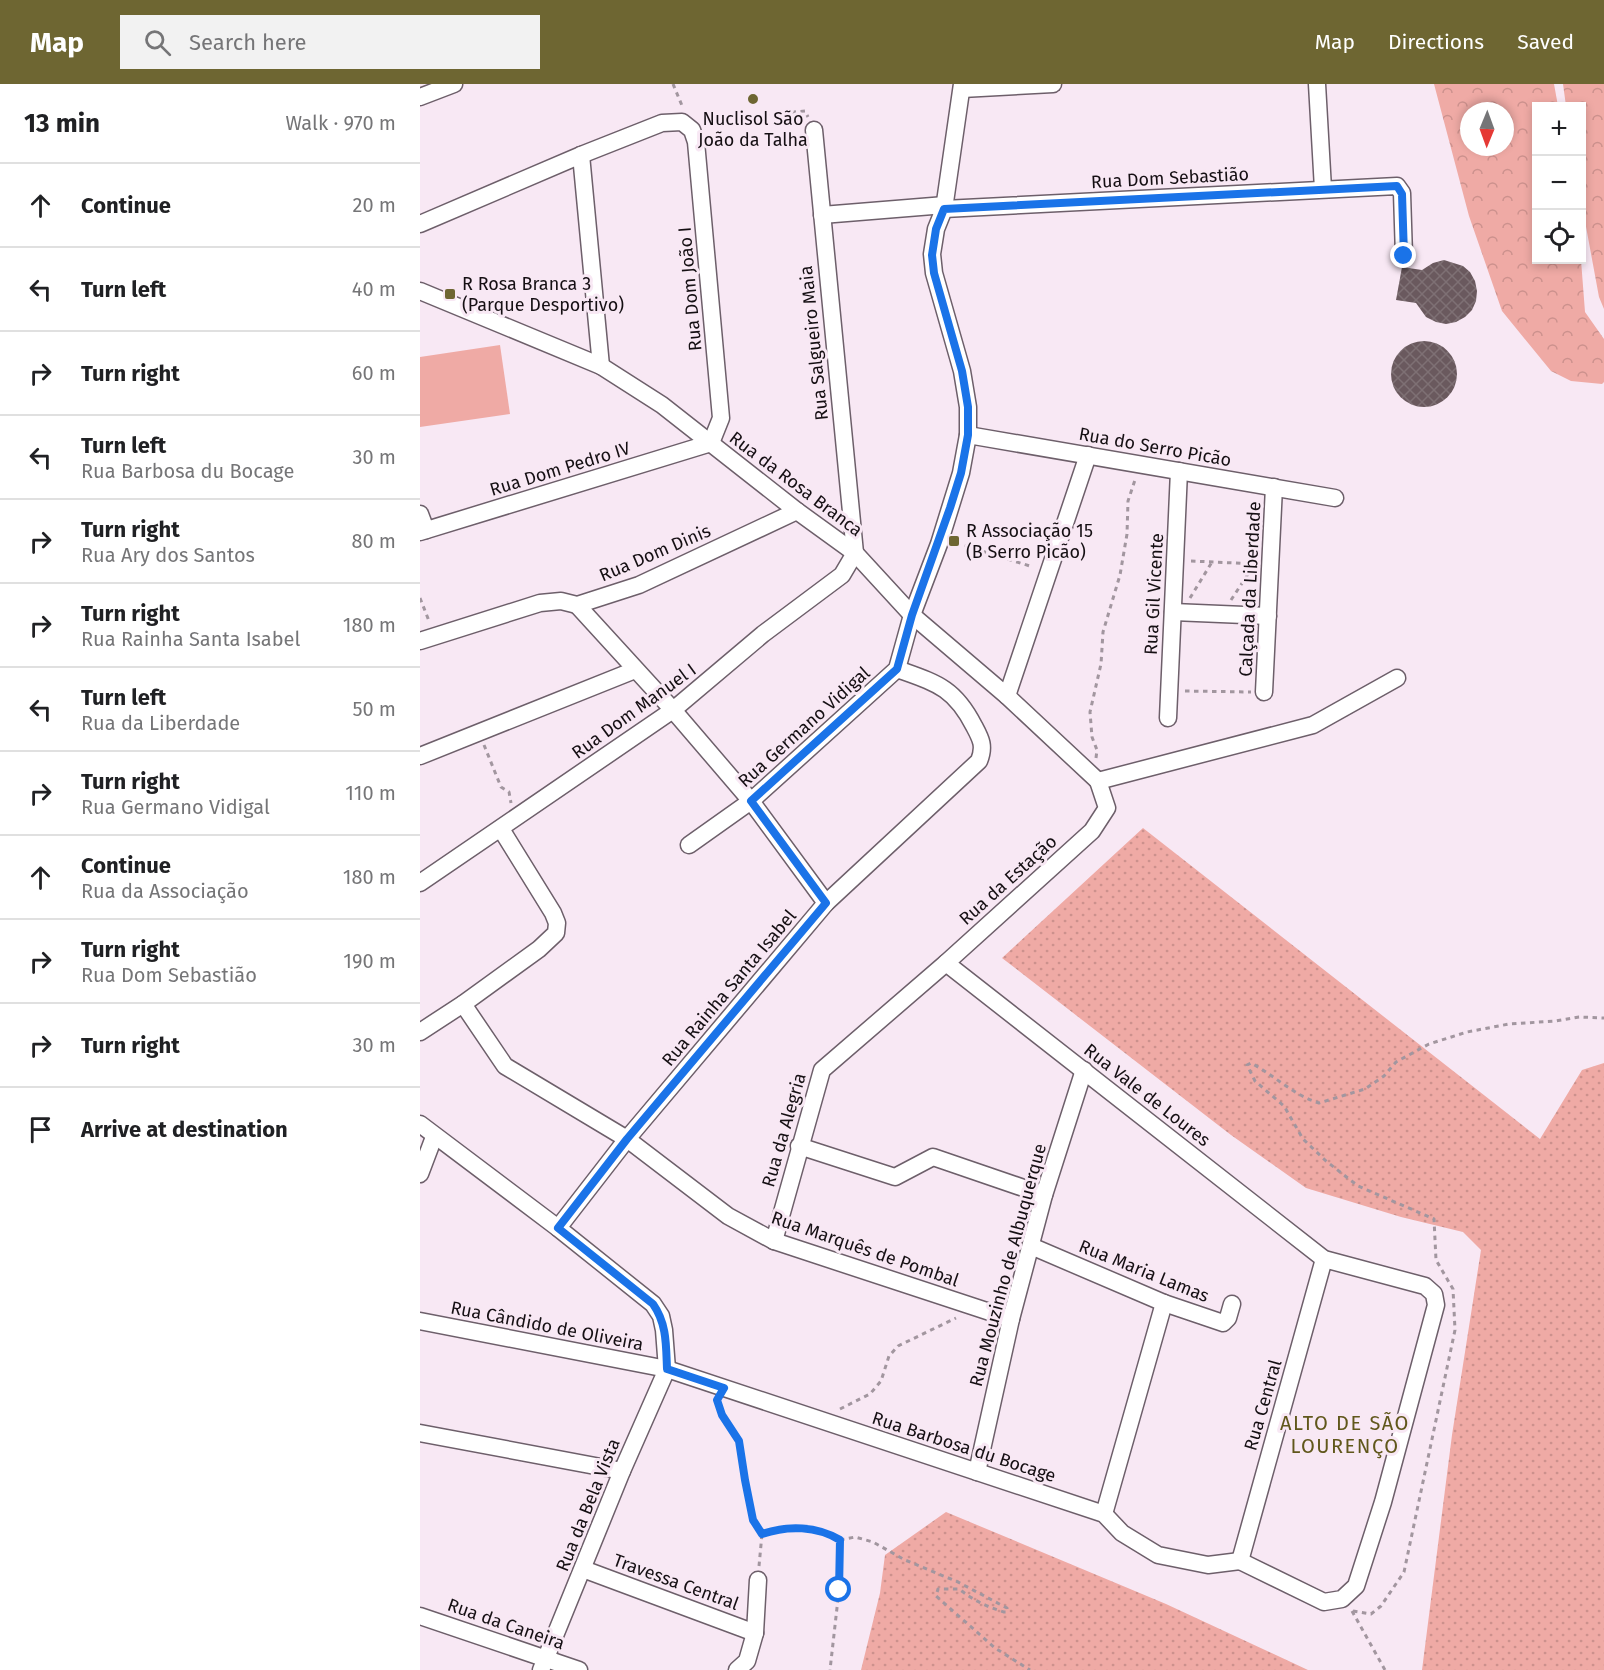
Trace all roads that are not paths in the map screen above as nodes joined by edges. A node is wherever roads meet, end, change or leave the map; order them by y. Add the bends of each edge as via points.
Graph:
1 (453, 84) edge
2 (1053, 84) edge
3 (1317, 84) edge
4 (962, 86) edge
5 (420, 97) edge
6 (814, 130) road end
7 (581, 155) junction
8 (1323, 189) junction
9 (945, 207) junction
10 (822, 215) junction
11 (420, 224) edge
12 (1404, 256) dead end
13 (420, 291) edge
14 (600, 366) junction
15 (968, 435) junction
16 (711, 443) junction
17 (1088, 456) junction
18 (1179, 471) junction
19 (1274, 488) junction
20 (1335, 498) dead end
21 (797, 511) junction
22 (422, 525) edge
23 (855, 553) junction
24 (577, 605) junction
25 (1177, 612) junction
26 (912, 615) junction
27 (1268, 616) junction
28 (427, 639) edge
29 (897, 669) junction
30 (635, 670) junction
31 (1397, 678) dead end
32 (1264, 692) road end
33 (1007, 696) junction
34 (673, 710) junction
35 (1168, 718) dead end
36 (420, 756) edge
37 (1095, 778) junction
38 (751, 801) junction
39 (501, 829) junction
40 (689, 845) dead end
41 (420, 883) edge
42 (826, 903) junction
43 (946, 963) junction
44 (909, 995) joint
45 (463, 1004) junction
46 (420, 1032) edge
47 (1084, 1070) junction
48 (420, 1124) edge
49 (434, 1137) junction
50 (627, 1139) junction
51 (799, 1146) junction
52 (420, 1174) edge
53 (1044, 1194) junction
54 (558, 1228) junction
55 (774, 1241) junction
56 (1031, 1246) junction
57 (1324, 1260) junction
58 (1164, 1303) junction
59 (1232, 1304) dead end
60 (1011, 1318) junction
61 (420, 1321) edge
62 (667, 1369) junction
63 (420, 1433) edge
64 (622, 1471) junction
65 (977, 1472) junction
66 (1104, 1514) junction
67 (1240, 1560) junction
68 (583, 1569) junction
69 (759, 1580) road end
70 (420, 1616) edge
71 (755, 1633) junction
72 (544, 1664) edge
73 (579, 1670) edge
74 (737, 1670) edge

1 - 5 street
2 - 4 street
3 - 8 street
4 - 9 street, Rua Germano Vidigal
6 - 10 street, Rua Salgueiro Maia
7 - 11 street
7 - 14 street
7 - 16 street, Rua Dom João I via 662,123 682,122 692,130 721,418
8 - 9 street, Rua Dom Sebastião
8 - 12 street, Rua Dom Sebastião via 1397,186 1402,194
9 - 10 street, Rua Dom Sebastião
9 - 15 street, Rua Germano Vidigal via 932,255 962,371
10 - 23 street, Rua Salgueiro Maia
13 - 14 street, Rua da Rosa Branca
14 - 16 street, Rua da Rosa Branca via 662,405
15 - 17 street, Rua do Serro Picão
15 - 26 street, Rua Germano Vidigal via 961,473
16 - 21 street, Rua da Rosa Branca
16 - 22 street, Rua Dom Pedro IV
17 - 18 street, Rua do Serro Picão
17 - 33 street
18 - 19 street, Rua do Serro Picão
18 - 25 street, Rua Gil Vicente
19 - 20 street, Rua do Serro Picão
19 - 27 street, Calçada da Liberdade via 1263,564
21 - 23 street, Rua da Rosa Branca
21 - 24 street, Rua Dom Dinis via 639,585
23 - 26 street, Rua da Rosa Branca
23 - 34 street, Rua Dom Manuel I via 842,575 763,634
24 - 28 street, Rua Dom Dinis via 550,601
24 - 30 street
25 - 27 street
25 - 35 street, Rua Gil Vicente
26 - 29 street, Rua Germano Vidigal
26 - 33 street, Rua da Rosa Branca
27 - 32 street, Calçada da Liberdade
29 - 38 street, Rua Germano Vidigal
29 - 42 street, Rua Rainha Santa Isabel via 925,679 957,698 981,739 983,750 979,760
30 - 34 street
30 - 36 street
31 - 37 street via 1313,724
33 - 37 street, Rua da Rosa Branca
34 - 38 street
34 - 39 street, Rua Dom Manuel I
37 - 43 street, Rua da Estação via 1107,808 1092,831
38 - 40 street, Rua Germano Vidigal
38 - 42 street
39 - 41 street, Rua Dom Manuel I
39 - 45 street via 553,914 556,933
42 - 50 street, Rua Rainha Santa Isabel
43 - 44 street, Rua da Estação
43 - 47 street, Rua Vale de Loures
44 - 51 street, Rua da Alegria via 822,1070
45 - 46 street
45 - 50 street, Rua Marquês de Pombal via 504,1066
47 - 53 street, Rua Mouzinho de Albuquerque
47 - 57 street, Rua Vale de Loures
48 - 49 street
49 - 52 street
49 - 54 street
50 - 54 street, Rua Rainha Santa Isabel
50 - 55 street, Rua Marquês de Pombal via 728,1216
51 - 53 street via 896,1177 933,1156
51 - 55 street, Rua da Alegria
53 - 56 street, Rua Mouzinho de Albuquerque
54 - 62 street via 653,1304 661,1316
55 - 60 street, Rua Marquês de Pombal
56 - 58 street, Rua Maria Lamas
56 - 60 street, Rua Mouzinho de Albuquerque
57 - 67 street, Rua Central
57 - 67 street via 1425,1286 1434,1294 1436,1305 1383,1502 1347,1605 1324,1602
58 - 59 street, Rua Maria Lamas via 1224,1323
58 - 66 street
60 - 65 street, Rua Mouzinho de Albuquerque
61 - 62 street, Rua Cândido de Oliveira
62 - 64 street, Rua da Bela Vista
62 - 65 street, Rua Barbosa du Bocage
63 - 64 street
64 - 68 street, Rua da Bela Vista
65 - 66 street, Rua Barbosa du Bocage
66 - 67 street, Rua Barbosa du Bocage via 1122,1533 1158,1555 1208,1565
68 - 71 street, Travessa Central
68 - 72 street, Rua da Bela Vista
69 - 71 street
70 - 72 street, Rua da Caneira
71 - 74 street via 747,1661
72 - 73 street, Rua da Caneira

